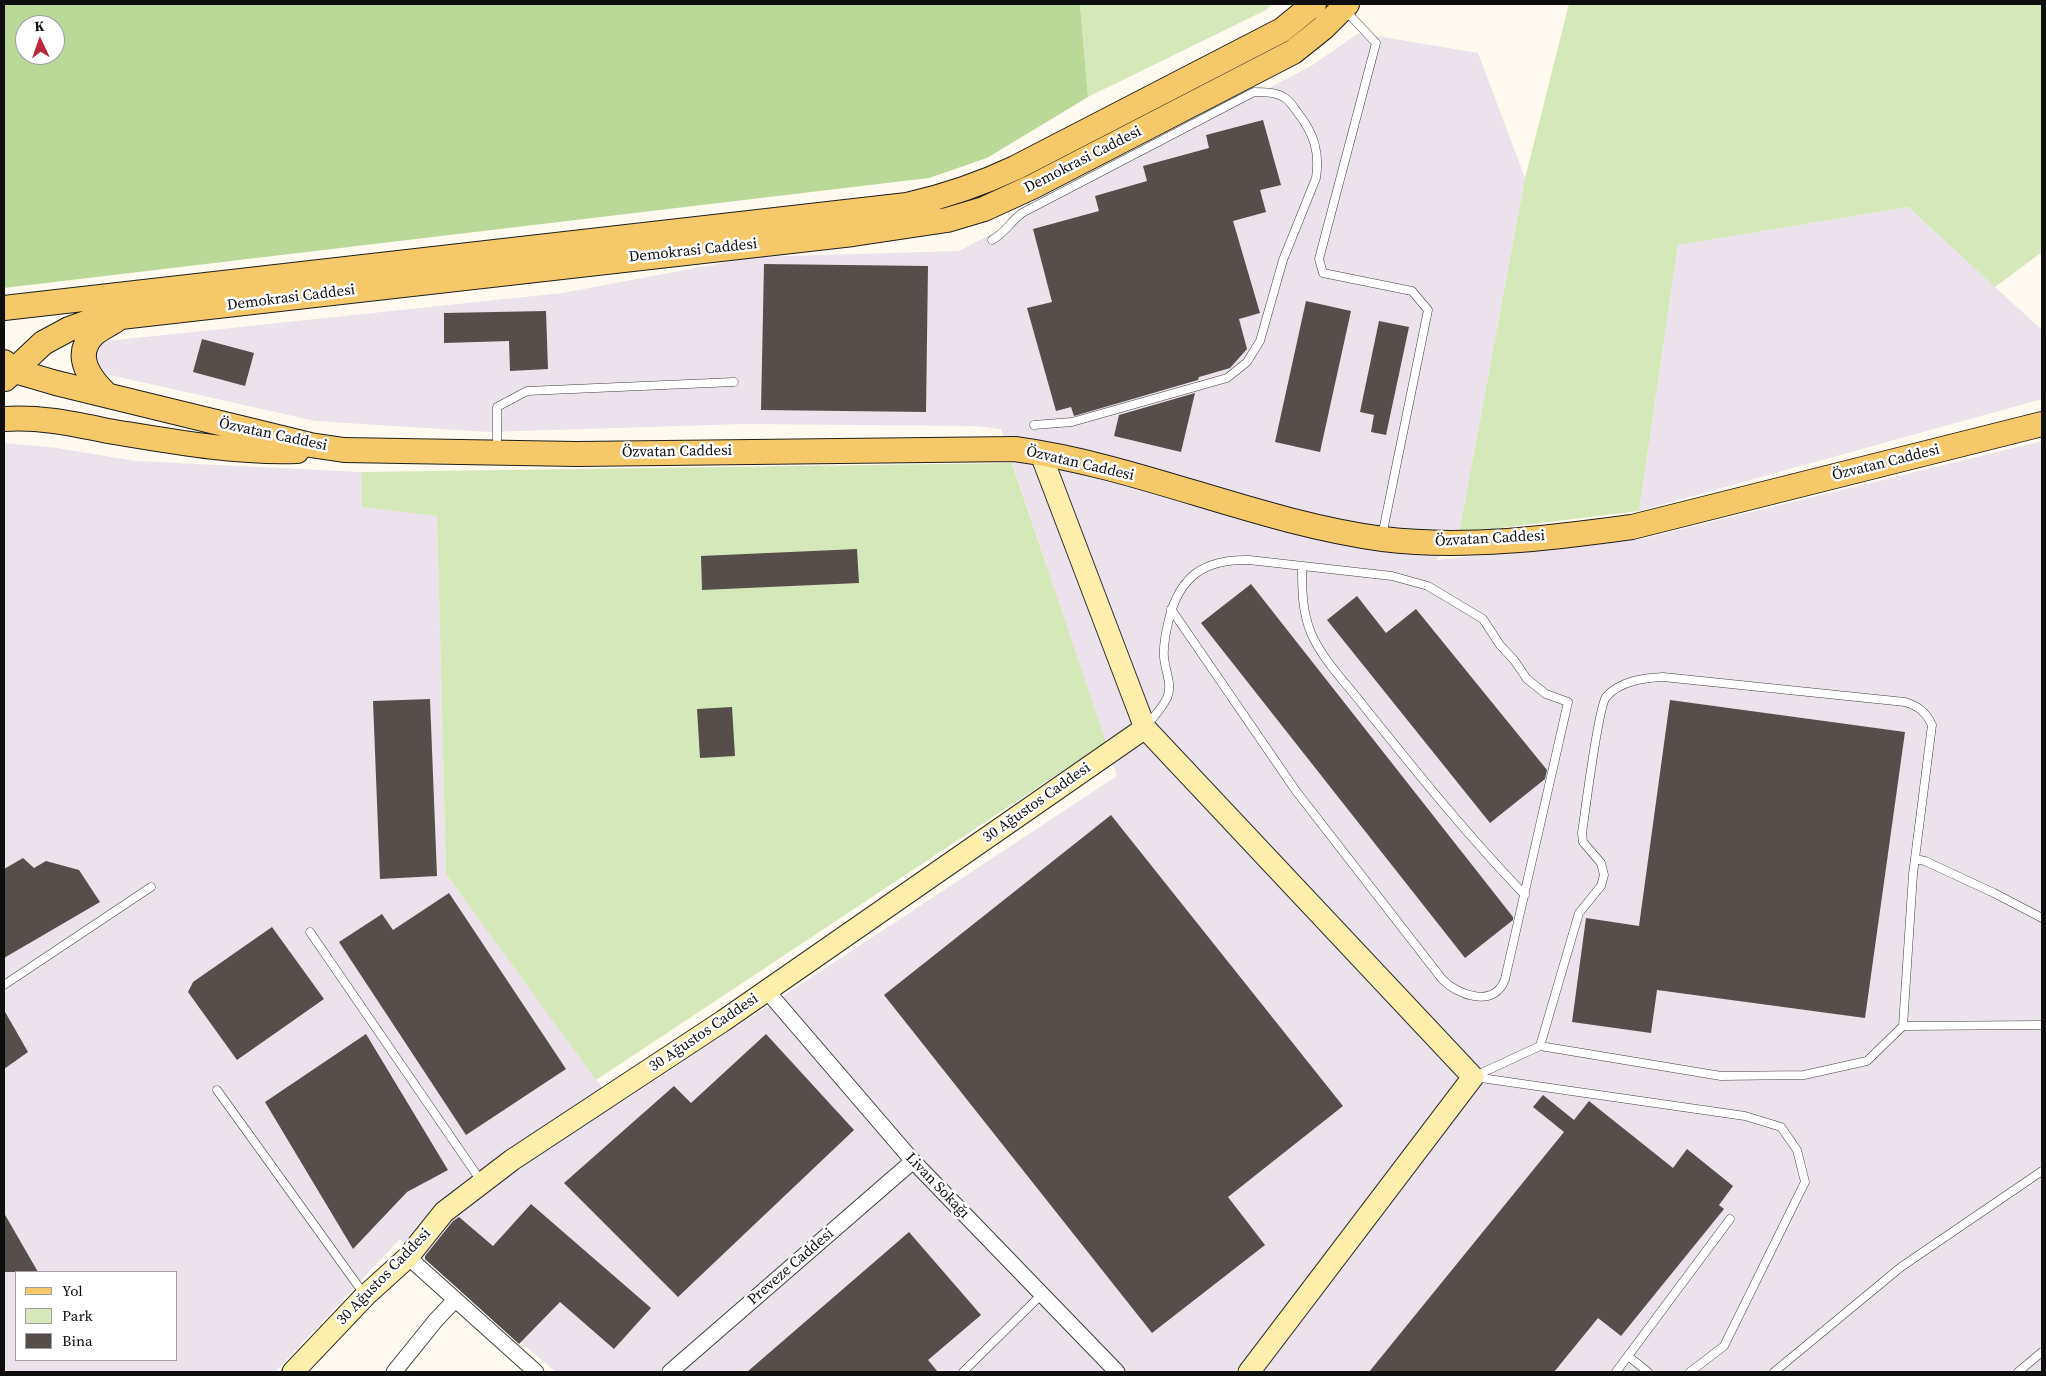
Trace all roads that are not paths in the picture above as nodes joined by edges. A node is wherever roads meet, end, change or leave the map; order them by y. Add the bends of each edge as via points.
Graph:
1 (1314, 4) edge
2 (1345, 6) edge
3 (992, 240) dead end
4 (4, 308) edge
5 (122, 317) junction
6 (8, 371) edge
7 (734, 382) dead end
8 (107, 395) junction
9 (4, 419) edge
10 (2042, 424) edge
11 (1034, 425) dead end
12 (344, 450) junction
13 (497, 452) junction
14 (1040, 452) junction
15 (1382, 538) junction
16 (1302, 566) junction
17 (1172, 609) junction
18 (1145, 728) junction
19 (1915, 859) junction
20 (151, 887) dead end
21 (1525, 895) junction
22 (2042, 918) edge
23 (310, 932) dead end
24 (4, 984) edge
25 (766, 991) junction
26 (2042, 1025) edge
27 (1903, 1026) junction
28 (1540, 1046) junction
29 (1473, 1077) junction
30 (217, 1090) dead end
31 (913, 1161) junction
32 (2041, 1173) edge
33 (482, 1183) junction
34 (1730, 1219) dead end
35 (408, 1256) junction
36 (1042, 1294) junction
37 (365, 1296) junction
38 (455, 1300) junction
39 (2042, 1352) edge
40 (1628, 1356) junction
41 (293, 1372) edge
42 (394, 1372) edge
43 (536, 1372) edge
44 (670, 1372) edge
45 (963, 1372) edge
46 (1117, 1372) edge
47 (1249, 1372) edge
48 (1616, 1372) edge
49 (1648, 1372) edge
50 (1690, 1372) edge
51 (1774, 1372) edge
52 (2018, 1372) edge

1 - 4 main road, Demokrasi Caddesi via 1282,30 1015,168 980,185 908,205
2 - 5 main road, Demokrasi Caddesi via 1293,52 1032,187 984,209 947,220 853,234
2 - 15 lane via 1376,43 1319,259 1323,272 1412,291 1428,310
3 - 11 lane via 1022,213 1254,92 1273,93 1286,98 1308,126 1316,144 1316,178 1283,260 1260,341 1247,362 1227,378 1072,422
5 - 6 main road, Demokrasi Caddesi via 94,320 68,329
5 - 8 main road via 93,334 85,354 87,372
6 - 8 main road, Özvatan Caddesi
7 - 13 lane via 527,391 497,407
8 - 12 main road, Özvatan Caddesi
9 - 12 main road via 35,418 234,450
10 - 15 main road, Özvatan Caddesi via 1632,527 1456,544
12 - 13 main road, Özvatan Caddesi
13 - 14 main road, Özvatan Caddesi via 577,454 984,448
14 - 15 main road, Özvatan Caddesi via 1284,519
14 - 18 street
16 - 17 lane via 1249,560 1213,564 1188,580 1176,595
16 - 21 lane via 1303,608 1320,650 1492,860
16 - 21 lane via 1392,576 1445,594 1483,619 1500,645 1536,687 1568,702
17 - 18 lane via 1164,658 1169,679 1167,698
17 - 21 lane via 1296,791 1448,986 1475,996 1491,995 1500,989
18 - 25 street, 30 Ağustos Caddesi
18 - 29 street
19 - 22 lane
19 - 27 lane
19 - 28 lane via 1932,725 1913,704 1662,677 1633,681 1620,687 1605,699 1582,834 1582,842 1601,863 1604,875 1601,886 1579,913
20 - 24 lane
23 - 33 lane
25 - 31 street, Livan Sokağı
25 - 33 street, 30 Ağustos Caddesi
26 - 27 lane
27 - 28 lane via 1867,1061 1804,1075 1721,1076
28 - 29 lane
29 - 47 street
29 - 50 lane via 1745,1116 1781,1127 1797,1150 1805,1182 1724,1346
30 - 37 lane
31 - 36 street, Livan Sokağı
31 - 44 street, Preveze Caddesi
32 - 51 lane via 1901,1267
33 - 35 street, 30 Ağustos Caddesi via 444,1212
34 - 40 lane
35 - 37 street, 30 Ağustos Caddesi
35 - 38 street
36 - 45 lane
36 - 46 street, Livan Sokağı
37 - 41 street, 30 Ağustos Caddesi
38 - 42 street
38 - 43 street
39 - 52 lane
40 - 48 lane
40 - 49 lane

